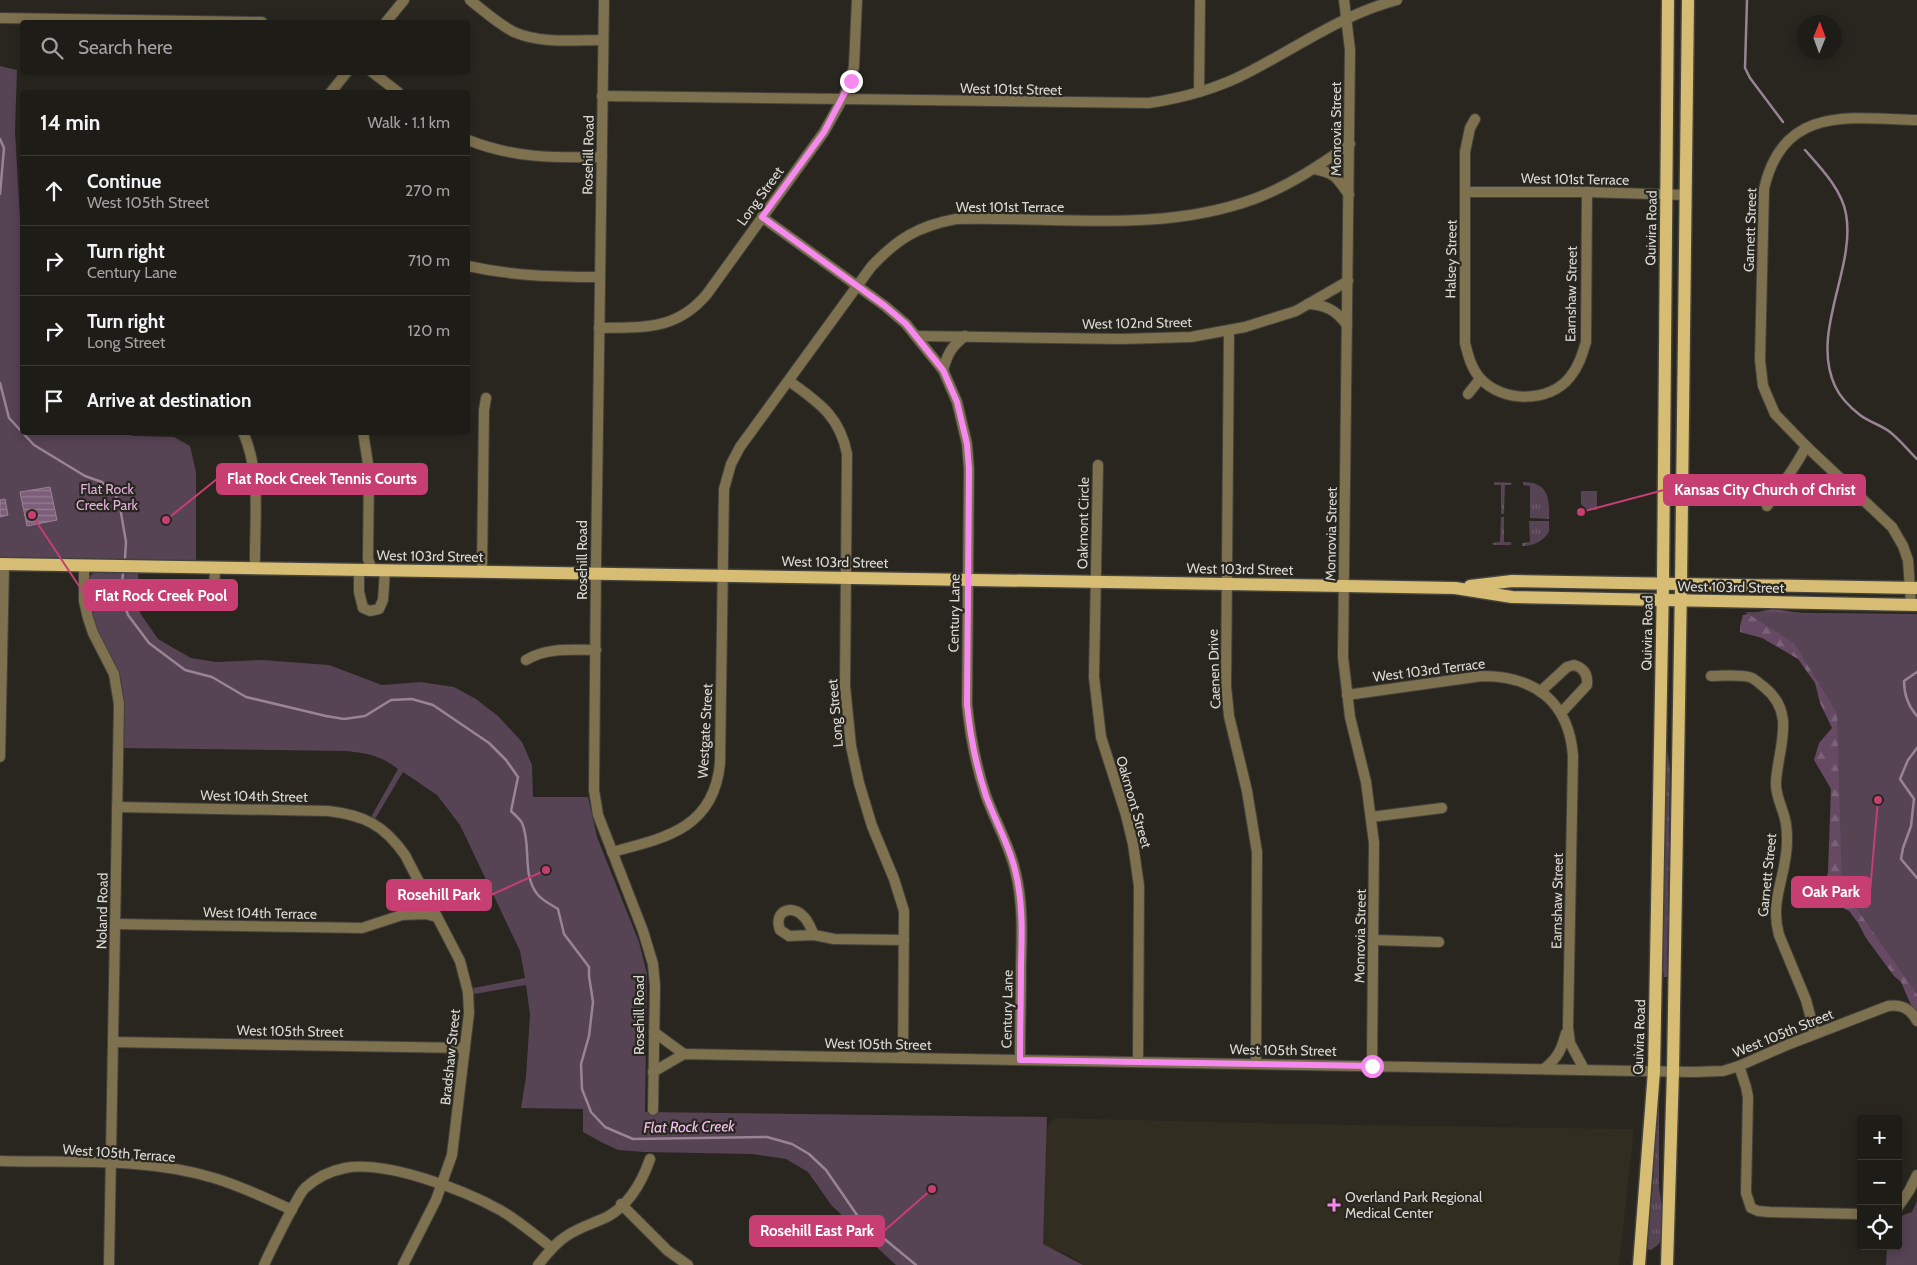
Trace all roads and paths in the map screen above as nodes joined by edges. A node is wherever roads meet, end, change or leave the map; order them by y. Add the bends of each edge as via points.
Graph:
1 (404, 0) edge
2 (470, 0) edge
3 (604, 0) edge
4 (857, 0) edge
5 (1200, 0) edge
6 (1344, 0) edge
7 (1397, 0) edge
8 (1668, 0) edge
9 (1688, 0) edge
10 (0, 18) edge
11 (1347, 19) junction
12 (131, 20) edge
13 (388, 20) edge
14 (603, 40) junction
15 (345, 75) edge
16 (376, 75) edge
17 (333, 90) edge
18 (395, 90) edge
19 (1199, 92) junction
20 (602, 96) junction
21 (842, 100) junction
22 (1476, 119) dead end
23 (1917, 120) edge
24 (470, 141) edge
25 (1350, 144) junction
26 (602, 157) junction
27 (1314, 169) junction
28 (1465, 192) junction
29 (1588, 192) junction
30 (1349, 195) junction
31 (1666, 195) junction
32 (1685, 195) junction
33 (762, 217) junction
34 (470, 266) edge
35 (600, 277) junction
36 (1348, 281) junction
37 (857, 286) junction
38 (1307, 304) junction
39 (1347, 325) junction
40 (599, 328) junction
41 (1229, 331) junction
42 (916, 336) junction
43 (965, 336) junction
44 (943, 370) junction
45 (1480, 379) junction
46 (788, 381) junction
47 (1468, 394) dead end
48 (486, 398) dead end
49 (244, 435) edge
50 (363, 435) edge
51 (1806, 446) junction
52 (1098, 465) dead end
53 (1767, 506) dead end
54 (2, 564) edge
55 (84, 565) junction
56 (215, 568) junction
57 (255, 568) junction
58 (372, 570) junction
59 (482, 572) junction
60 (596, 574) junction
61 (723, 576) junction
62 (847, 577) junction
63 (968, 579) junction
64 (1095, 581) junction
65 (1663, 583) junction
66 (1227, 584) junction
67 (1681, 584) junction
68 (1345, 586) junction
69 (1455, 588) junction
70 (1914, 588) edge
71 (214, 595) dead end
72 (1662, 601) junction
73 (1681, 601) junction
74 (1914, 604) edge
75 (596, 650) junction
76 (526, 660) dead end
77 (1711, 676) dead end
78 (1541, 691) junction
79 (1347, 694) junction
80 (1561, 713) junction
81 (0, 757) edge
82 (1573, 774) joint
83 (117, 807) junction
84 (1442, 808) dead end
85 (1371, 817) junction
86 (386, 833) joint
87 (612, 852) junction
88 (420, 883) junction
89 (402, 915) junction
90 (437, 917) junction
91 (115, 924) junction
92 (814, 934) dead end
93 (904, 940) junction
94 (1374, 940) junction
95 (1439, 942) dead end
96 (1917, 1021) edge
97 (1568, 1027) junction
98 (654, 1032) junction
99 (1815, 1034) junction
100 (113, 1042) junction
101 (466, 1048) junction
102 (684, 1054) junction
103 (903, 1058) junction
104 (1020, 1060) junction
105 (1138, 1062) junction
106 (1256, 1064) junction
107 (1372, 1066) junction
108 (1739, 1066) junction
109 (1545, 1068) junction
110 (1584, 1069) junction
111 (1654, 1070) junction
112 (1673, 1071) junction
113 (653, 1072) junction
114 (653, 1110) dead end
115 (650, 1159) dead end
116 (0, 1161) edge
117 (111, 1164) junction
118 (1917, 1175) edge
119 (442, 1185) junction
120 (621, 1204) junction
121 (1899, 1205) edge
122 (292, 1210) junction
123 (1857, 1214) edge
124 (552, 1248) junction
125 (109, 1265) edge
126 (264, 1265) edge
127 (403, 1265) edge
128 (538, 1265) edge
129 (688, 1265) edge
130 (1639, 1265) edge
131 (1667, 1265) edge

1 - 13 street
2 - 14 street via 506,27 525,35 540,39
3 - 14 street, Rosehill Road
4 - 21 street, Long Street via 854,66
5 - 19 street
6 - 11 street, Monrovia Street
7 - 11 street, West 101st Street
8 - 31 main road, Quivira Road
9 - 32 main road
10 - 12 street
11 - 19 street, West 101st Street via 1245,74
11 - 25 street, Monrovia Street
14 - 20 street, Rosehill Road
15 - 17 street
16 - 18 street
19 - 21 street, West 101st Street via 1178,99 1126,104
20 - 21 street, West 101st Street
20 - 26 street, Rosehill Road
21 - 33 street, Long Street via 824,132
22 - 28 street, Halsey Street via 1467,140
23 - 51 street, Garnett Street via 1842,118 1817,123 1785,144 1768,174 1764,189 1761,377 1775,414
24 - 26 street via 502,152 532,156
25 - 27 street, West 101st Terrace
25 - 30 street, Monrovia Street
26 - 35 street, Rosehill Road
27 - 30 street via 1330,172
27 - 37 street, West 101st Terrace via 1255,198 1175,218 940,222 914,231 895,243
28 - 29 street, West 101st Terrace
28 - 45 street, Halsey Street via 1464,329 1468,358
29 - 31 street, West 101st Terrace
29 - 45 street, Earnshaw Street via 1586,342 1579,364 1562,386 1530,397 1509,395
30 - 36 street, Monrovia Street
31 - 32 street, West 101st Terrace
31 - 65 main road, Quivira Road
32 - 67 main road
33 - 37 street, Century Lane
33 - 40 street, Long Street via 707,294 688,313 666,324
34 - 35 street via 529,276
35 - 40 street, Rosehill Road
36 - 38 street, West 102nd Street
36 - 39 street, Monrovia Street
37 - 42 street, Century Lane via 906,324
37 - 46 street, West 101st Terrace
38 - 39 street via 1322,305 1338,313
38 - 41 street, West 102nd Street via 1296,311
39 - 68 street, Monrovia Street
40 - 60 street, Rosehill Road
41 - 43 street, West 102nd Street via 1165,338
41 - 66 street, Caenen Drive
42 - 43 street, West 102nd Street
42 - 44 street, Century Lane
43 - 44 street via 952,346
44 - 63 street, Century Lane via 957,402 967,444
45 - 47 street
46 - 61 street, West 101st Terrace via 730,464 724,489
46 - 62 street, Long Street via 831,416 846,446
48 - 59 street
49 - 57 street via 255,475
50 - 58 street via 369,470 368,559
51 - 53 street via 1798,464
51 - 70 street, Garnett Street via 1892,527 1904,546
52 - 64 street, Oakmont Circle
54 - 55 main road, West 103rd Street
54 - 81 street
55 - 56 main road, West 103rd Street
55 - 83 street, Noland Road via 84,601 88,618 111,666 118,692
56 - 57 main road, West 103rd Street
56 - 71 street
57 - 58 main road, West 103rd Street
58 - 59 main road, West 103rd Street
59 - 60 main road, West 103rd Street
60 - 61 main road, West 103rd Street
60 - 75 street, Rosehill Road
61 - 62 main road, West 103rd Street
61 - 87 street, Westgate Street via 720,763 714,794 687,827 666,837
62 - 63 main road, West 103rd Street
62 - 93 street, Long Street via 845,686 851,746 872,826 902,902
63 - 64 main road, West 103rd Street
63 - 104 street, Century Lane via 967,704 970,737 987,797 1007,843 1020,894
64 - 66 main road, West 103rd Street
64 - 105 street, Oakmont Street via 1096,706 1101,737 1133,844 1139,886
65 - 67 main road, West 103rd Street
65 - 69 main road, West 103rd Street via 1512,581
65 - 72 main road, Quivira Road
66 - 68 main road, West 103rd Street
66 - 106 street, Caenen Drive via 1225,662 1229,716 1247,791 1257,852
67 - 70 main road, West 103rd Street
67 - 73 main road
68 - 69 main road, West 103rd Street
68 - 79 street, Monrovia Street via 1343,657
69 - 72 main road, West 103rd Street via 1512,597
70 - 74 street, Garnett Street
72 - 73 main road, West 103rd Street
72 - 111 main road, Quivira Road
73 - 74 main road, West 103rd Street
73 - 112 main road
75 - 76 street via 544,652
75 - 87 street, Rosehill Road via 594,790 598,815
77 - 99 street, Garnett Street via 1751,677 1774,695 1782,712 1784,733 1776,788 1785,818 1787,842 1776,898 1776,924 1806,1000
78 - 79 street, West 103rd Terrace via 1517,679 1482,676
78 - 80 street, West 103rd Terrace
78 - 80 street via 1567,666 1574,665 1583,670 1587,685
79 - 85 street, Monrovia Street
80 - 82 street, West 103rd Terrace via 1573,746
82 - 97 street, Earnshaw Street
83 - 86 street, West 104th Street via 328,811 362,818
83 - 91 street, Noland Road
84 - 85 street
85 - 94 street, Monrovia Street via 1375,874
86 - 88 street, Bradshaw Street via 405,855
87 - 98 street, Rosehill Road via 649,950 655,986
88 - 89 street
88 - 90 street, Bradshaw Street
89 - 90 street, West 104th Terrace
89 - 91 street, West 104th Terrace via 362,928
90 - 101 street, Bradshaw Street via 460,961 466,982 469,1013
91 - 100 street, Noland Road
92 - 93 street via 834,939
93 - 103 street, Long Street
94 - 95 street
94 - 107 street, Monrovia Street
96 - 99 street, West 105th Street via 1900,1005 1878,1008
97 - 109 street, Earnshaw Street via 1560,1053
97 - 110 street, Earnshaw Street via 1570,1043
98 - 102 street
98 - 113 street, Rosehill Road
99 - 108 street, West 105th Street
100 - 101 street, West 105th Street
100 - 117 street, Noland Road
101 - 119 street, Bradshaw Street via 453,1146
102 - 103 street, West 105th Street
102 - 113 street
103 - 104 street, West 105th Street
104 - 105 street, West 105th Street
105 - 106 street, West 105th Street
106 - 107 street, West 105th Street
107 - 109 street, West 105th Street
108 - 112 street, West 105th Street via 1723,1070
108 - 123 street via 1748,1092 1746,1193 1751,1208 1769,1212
109 - 110 street, West 105th Street
110 - 111 street, West 105th Street
111 - 112 street, West 105th Street
111 - 130 main road, Quivira Road
112 - 131 main road
113 - 114 street, Rosehill Road
115 - 120 street via 641,1183
116 - 117 street, West 105th Terrace
117 - 122 street, West 105th Terrace via 182,1170 245,1189
117 - 125 street, Noland Road
118 - 121 street
119 - 122 street via 381,1168 345,1168 315,1180 303,1190
119 - 124 street via 500,1210
119 - 127 street, Bradshaw Street
120 - 124 street via 608,1216 567,1235
120 - 129 street via 668,1251
122 - 126 street
124 - 128 street

